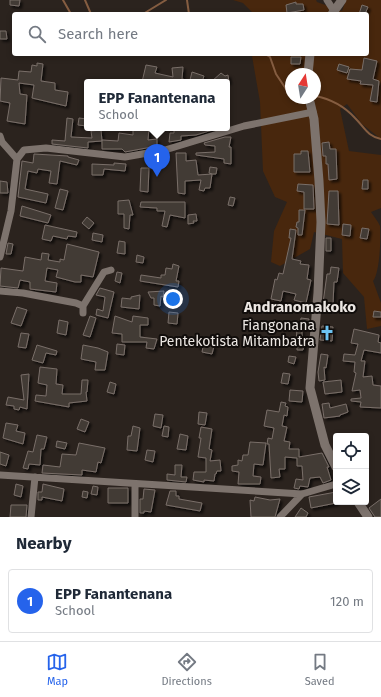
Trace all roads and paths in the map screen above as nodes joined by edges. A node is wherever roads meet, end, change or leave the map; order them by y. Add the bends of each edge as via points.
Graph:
1 (327, 0) edge
2 (342, 0) edge
3 (333, 12) edge
4 (334, 12) edge
5 (310, 56) edge
6 (309, 68) edge
7 (310, 105) edge
8 (230, 130) edge
9 (228, 131) edge
10 (0, 136) edge
11 (17, 159) junction
12 (0, 257) edge
13 (111, 270) dead end
14 (0, 291) edge
15 (333, 461) edge
16 (0, 475) edge
17 (35, 477) junction
18 (135, 484) junction
19 (333, 485) edge
20 (302, 494) junction
21 (360, 505) edge
22 (31, 517) edge
23 (135, 517) edge
24 (280, 517) edge
25 (368, 517) edge

1 - 3 street
2 - 4 street
5 - 6 street
7 - 8 street
7 - 15 street via 321,222 310,388 325,445
9 - 11 street via 165,150 124,157 46,148 24,150
10 - 11 street
11 - 12 street via 11,211
13 - 14 street via 104,272 83,310 23,293
16 - 17 street
17 - 18 street
17 - 22 street
18 - 20 street
18 - 23 street
19 - 20 street
20 - 24 street
21 - 25 street

